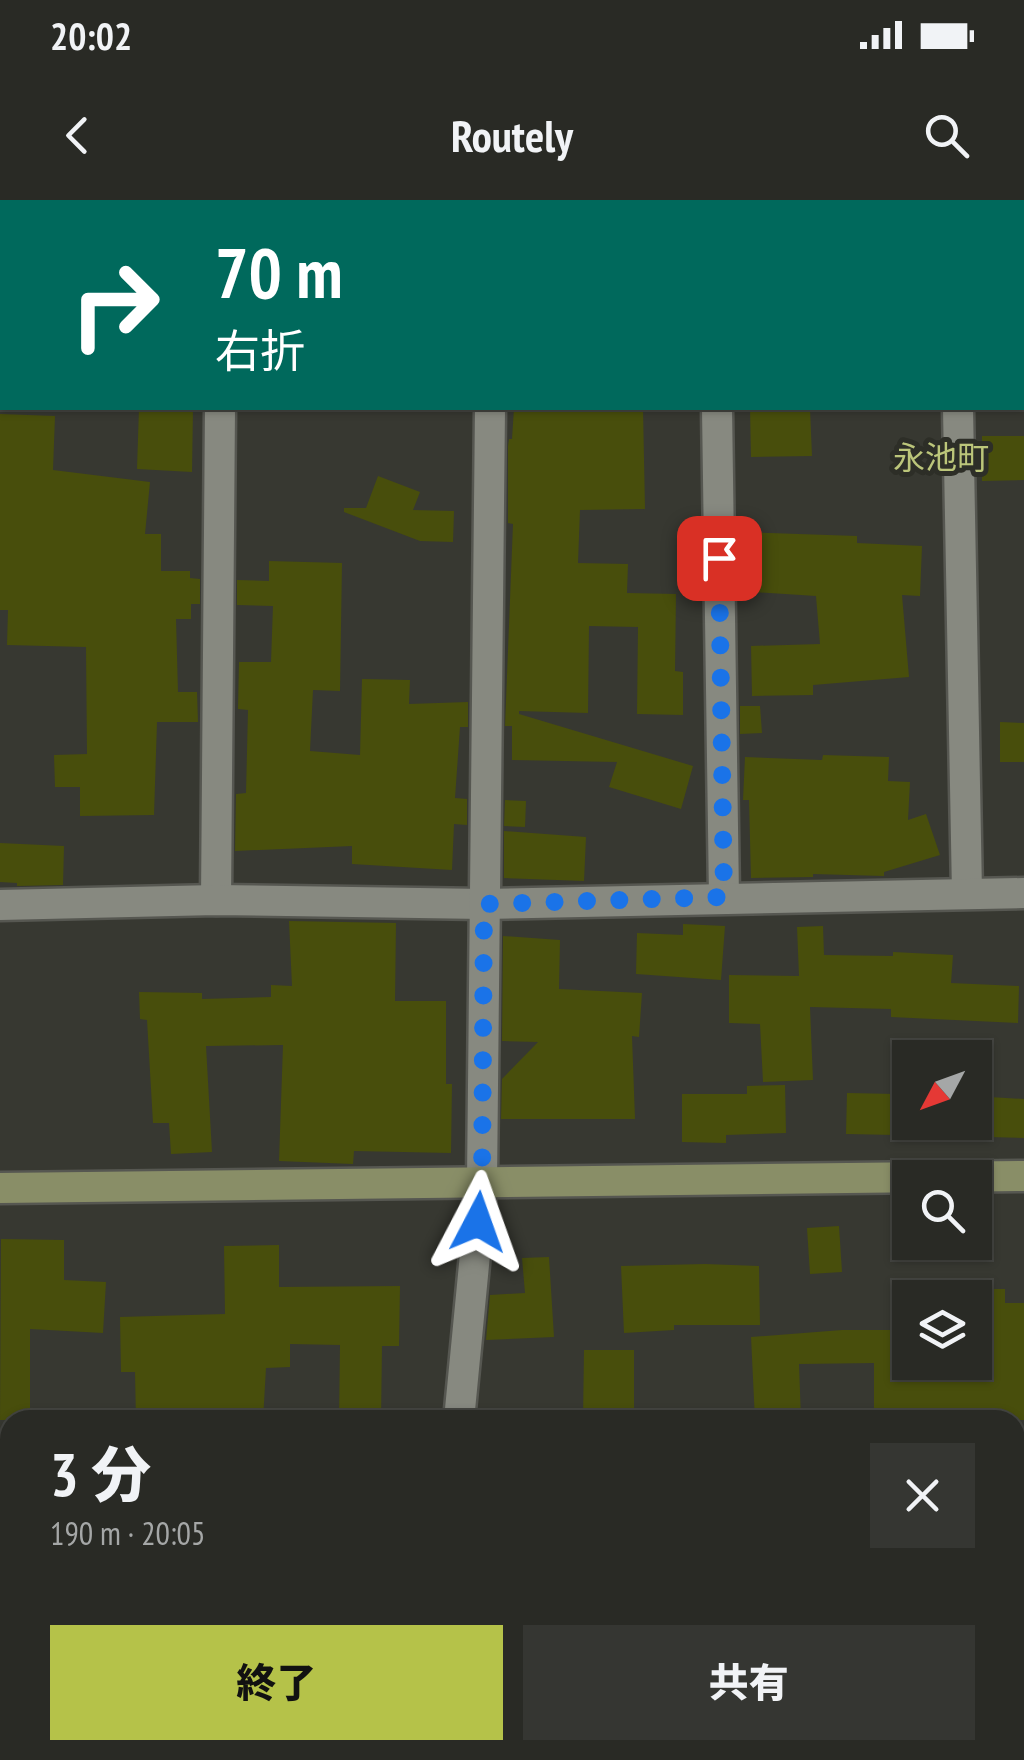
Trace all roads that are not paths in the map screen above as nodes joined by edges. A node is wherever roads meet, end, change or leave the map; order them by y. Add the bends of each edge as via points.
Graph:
1 (220, 410) edge
2 (490, 410) edge
3 (717, 410) edge
4 (958, 410) edge
5 (967, 893) junction
6 (1024, 893) edge
7 (724, 897) junction
8 (216, 900) junction
9 (0, 904) edge
10 (484, 904) junction
11 (1024, 1176) edge
12 (482, 1182) junction
13 (0, 1188) edge
14 (459, 1410) edge

1 - 8 street
2 - 10 street
3 - 7 street
4 - 5 street
5 - 6 street
5 - 7 street
7 - 10 street
8 - 9 street
8 - 10 street
10 - 12 street
11 - 12 street
12 - 13 street
12 - 14 street

